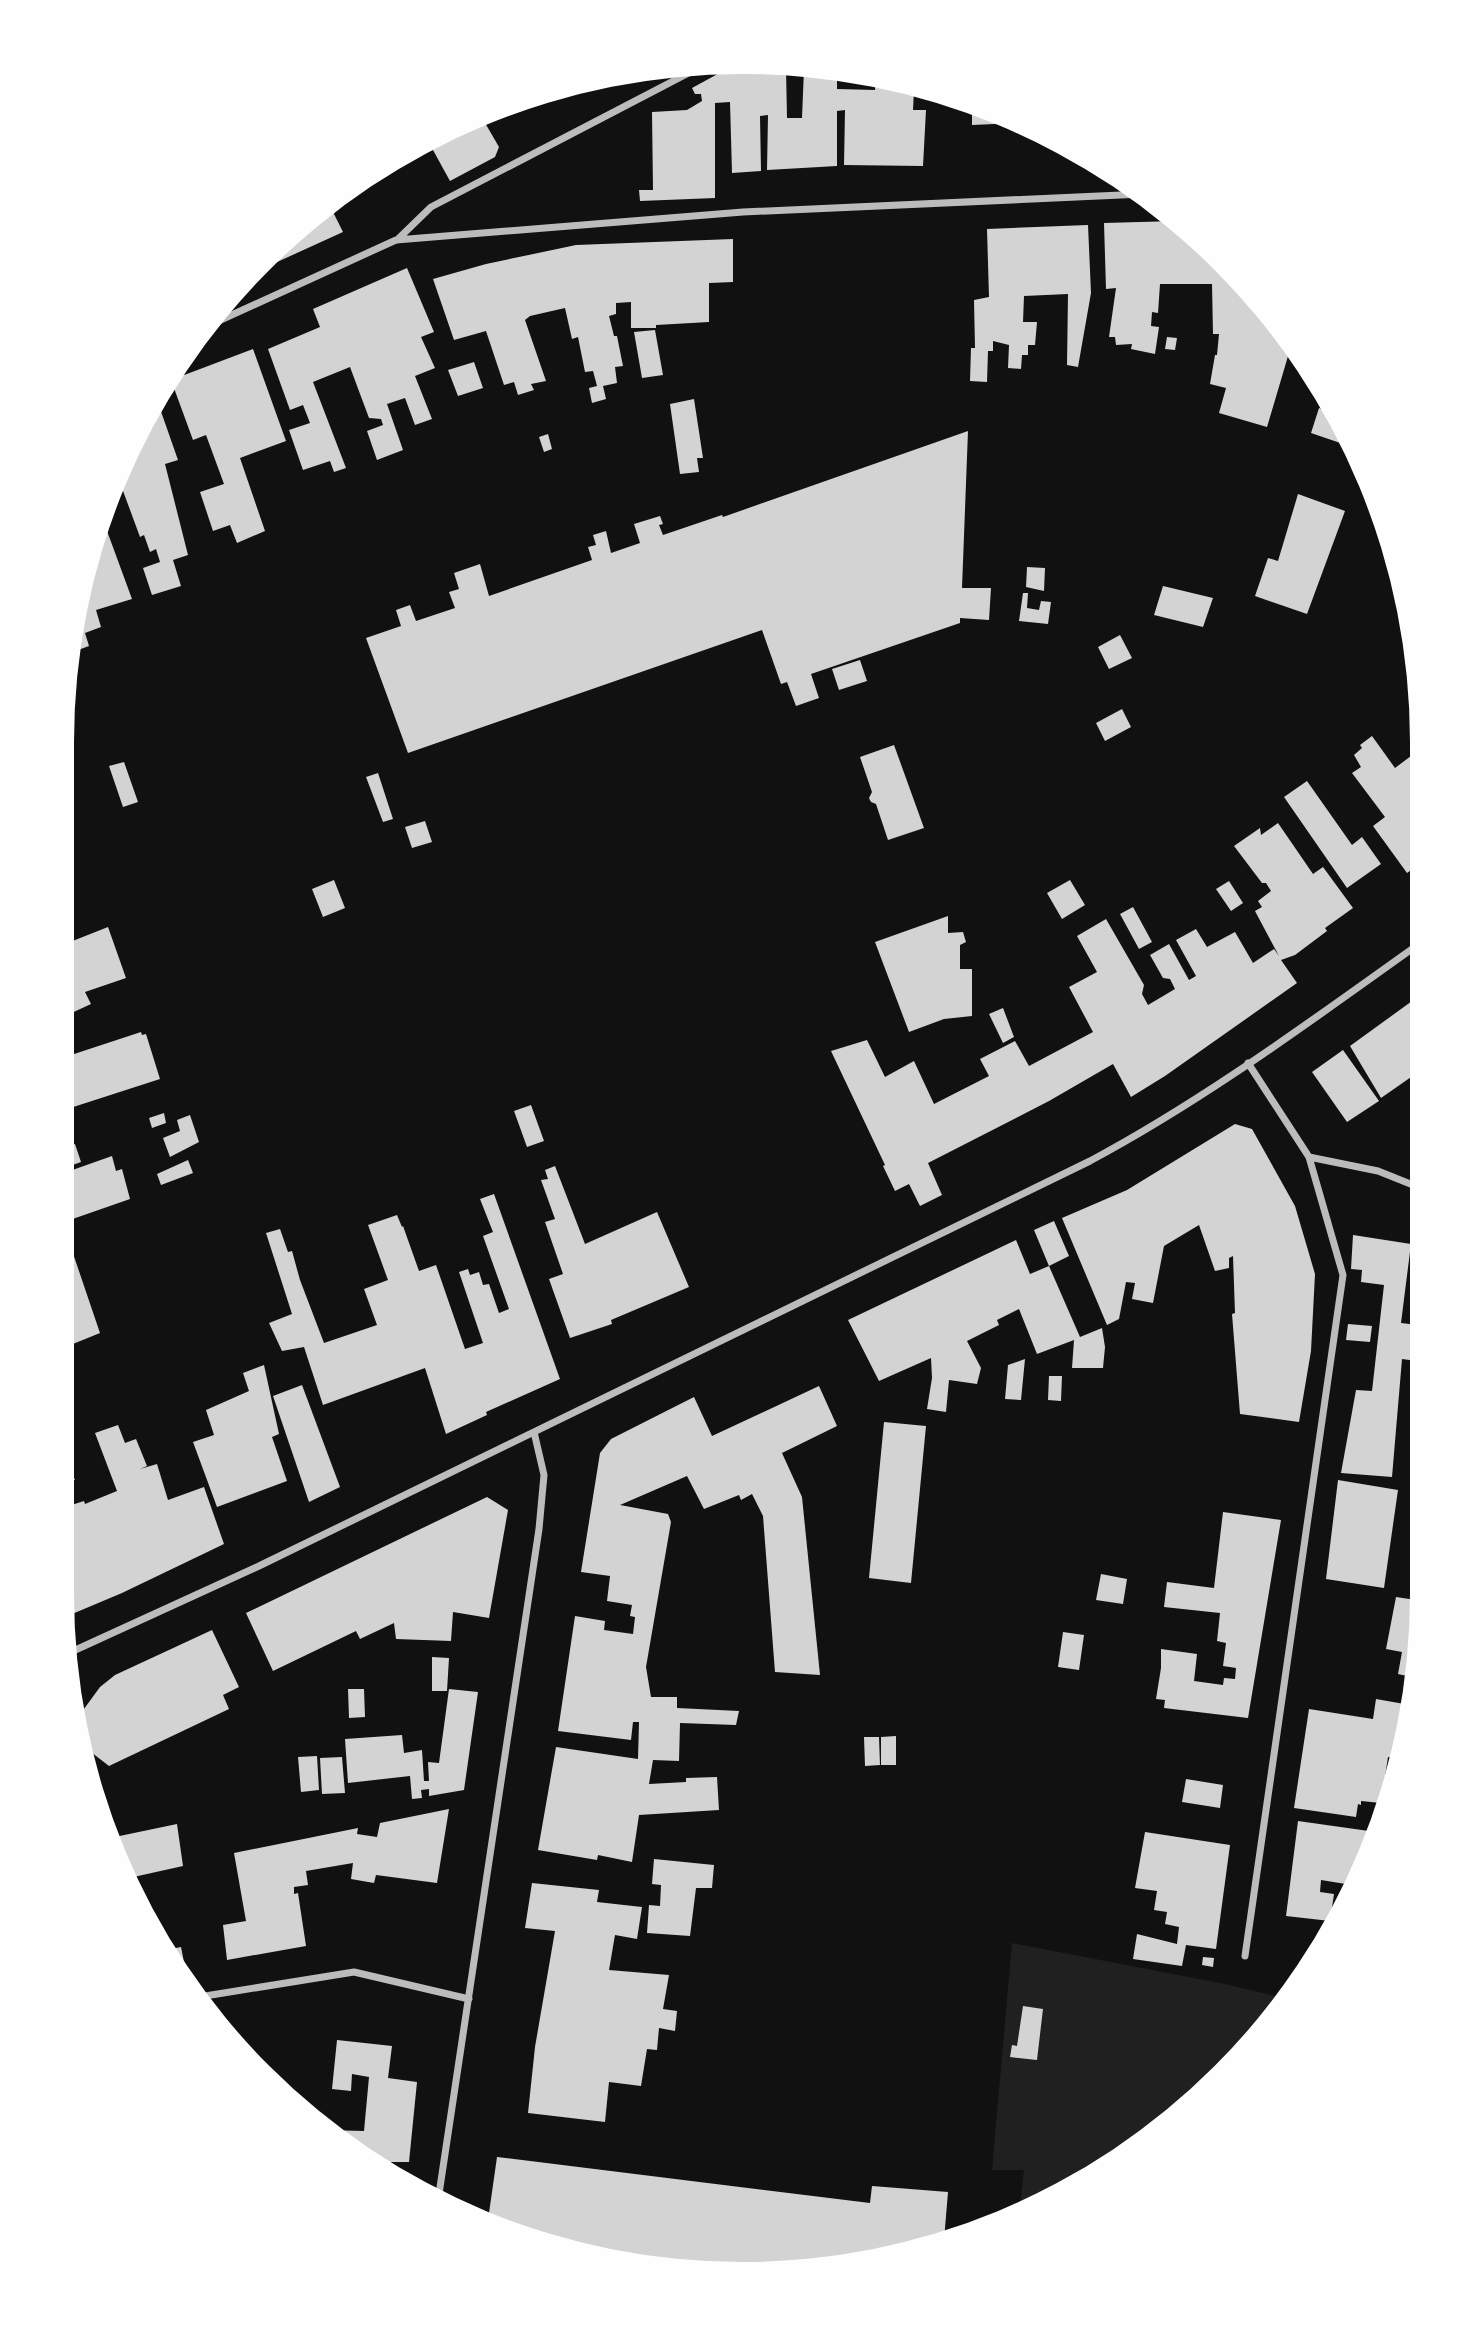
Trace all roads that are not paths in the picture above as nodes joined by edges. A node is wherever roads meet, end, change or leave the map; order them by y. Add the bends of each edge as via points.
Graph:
1 (682, 76) edge
2 (1125, 195) edge
3 (396, 240) junction
4 (226, 318) edge
5 (1410, 950) edge
6 (1248, 1063) junction
7 (1309, 1157) junction
8 (1410, 1184) edge
9 (534, 1432) junction
10 (76, 1650) edge
11 (1245, 1956) dead end
12 (208, 1996) edge
13 (469, 1999) junction
14 (440, 2191) edge

1 - 3 street via 431,207
2 - 3 street via 743,212
3 - 4 street
5 - 6 street
6 - 7 street
6 - 9 street via 1090,1161
7 - 8 street via 1378,1171
7 - 11 street via 1343,1275
9 - 10 street
9 - 13 street via 544,1475 539,1529
12 - 13 street via 354,1972
13 - 14 street

